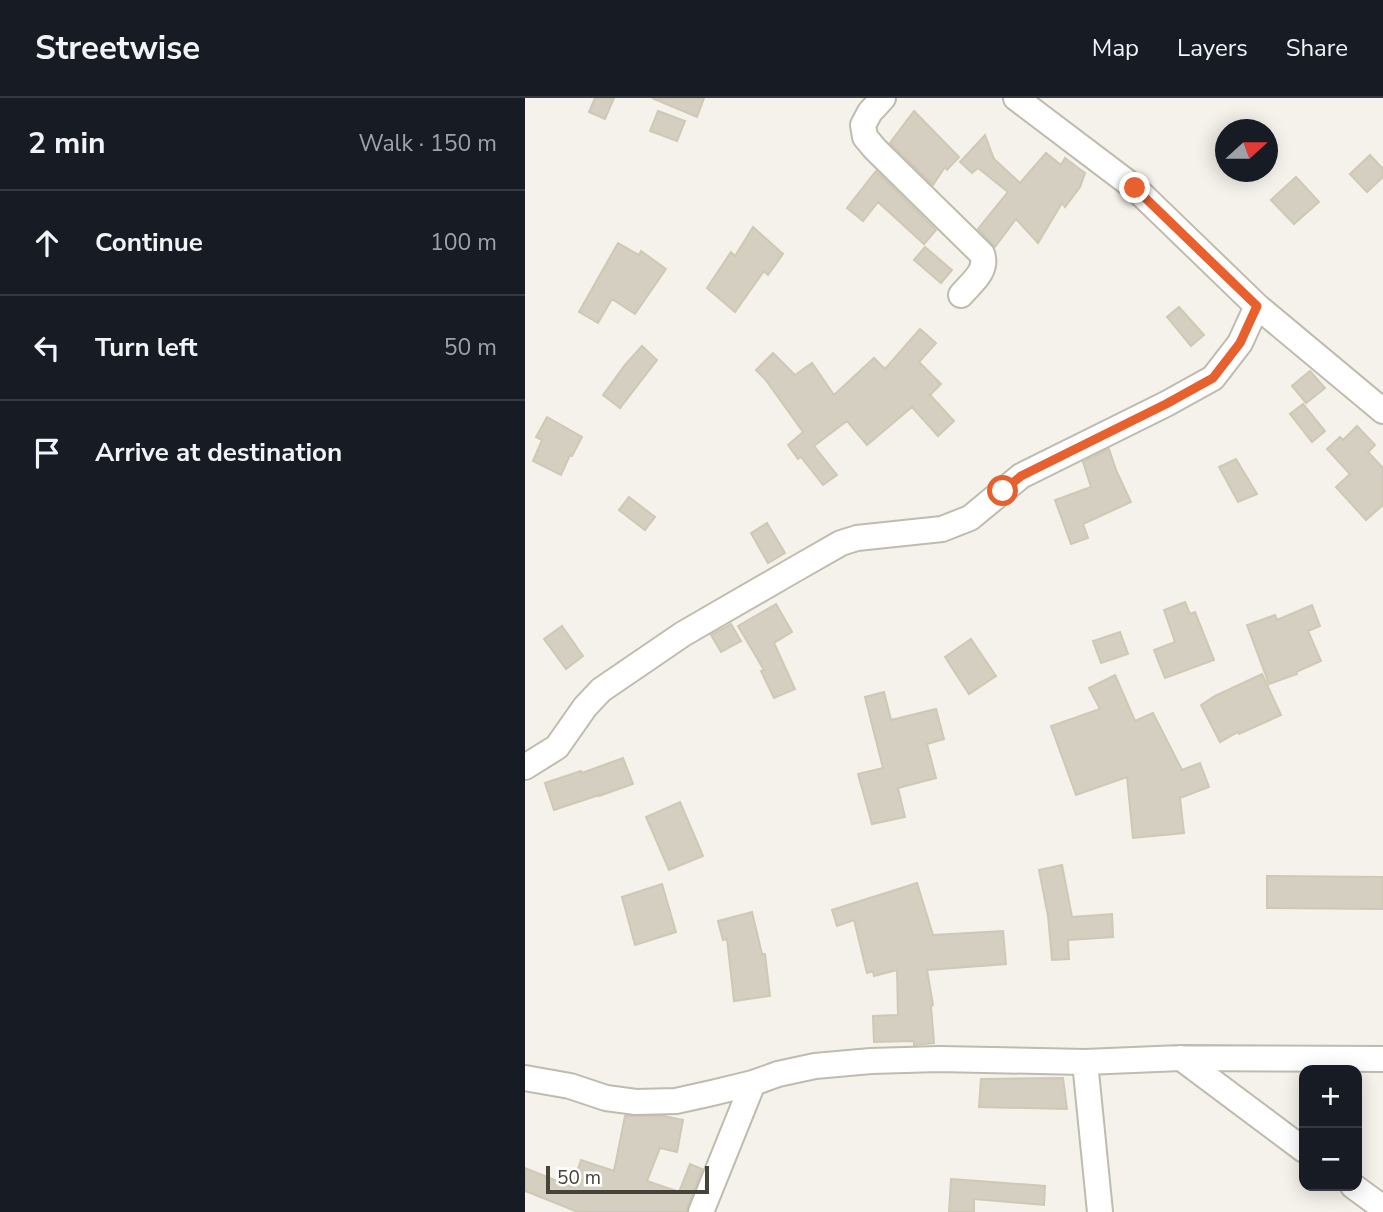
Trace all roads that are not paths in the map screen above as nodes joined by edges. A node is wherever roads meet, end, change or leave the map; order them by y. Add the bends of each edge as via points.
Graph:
1 (883, 98) edge
2 (1016, 98) edge
3 (961, 295) dead end
4 (1257, 306) junction
5 (1383, 411) edge
6 (525, 766) edge
7 (1181, 1058) junction
8 (1383, 1059) edge
9 (1086, 1062) junction
10 (525, 1078) edge
11 (753, 1083) junction
12 (1299, 1146) edge
13 (1360, 1191) edge
14 (1383, 1208) edge
15 (701, 1212) edge
16 (1100, 1212) edge

1 - 3 street via 863,125 865,137 982,254 984,268
2 - 4 street via 1135,188
4 - 5 street
4 - 6 street via 1240,343 1213,378 1021,476 970,518 941,529 841,543 683,634 601,690 557,747
7 - 8 street
7 - 9 street
7 - 12 street
9 - 11 street via 871,1061 815,1066
9 - 16 street
10 - 11 street via 636,1102 675,1101
11 - 15 street
13 - 14 street

